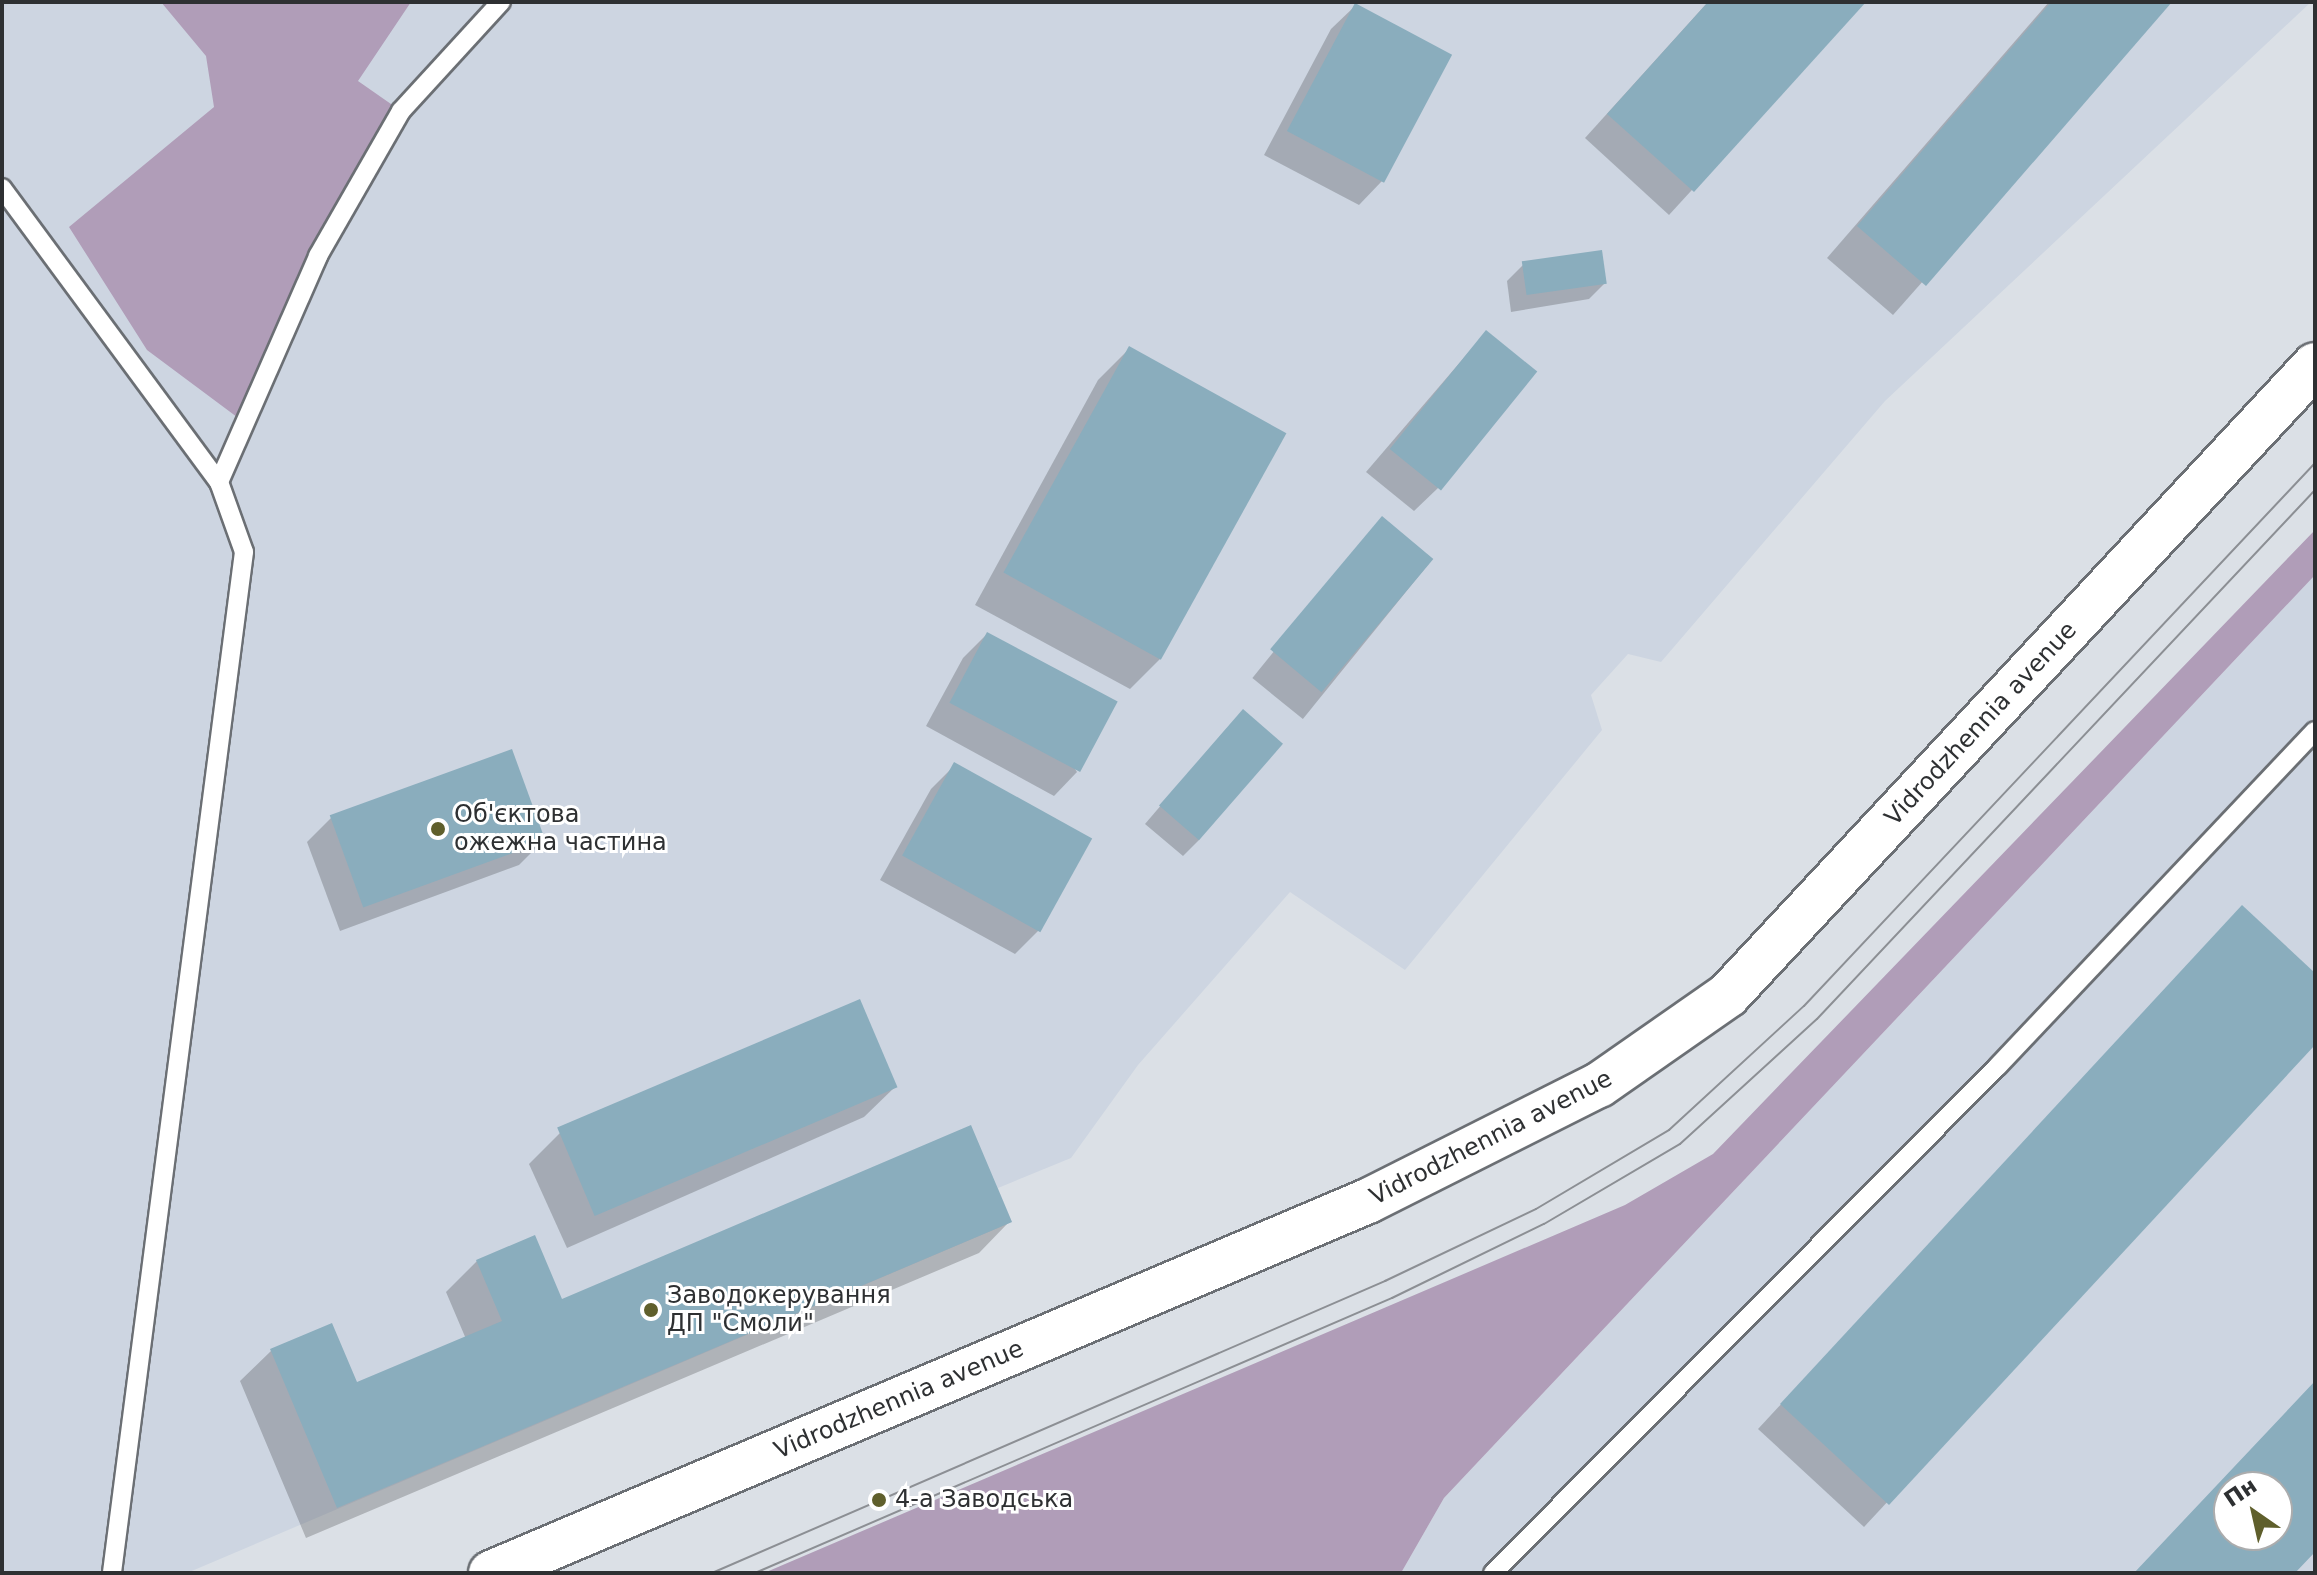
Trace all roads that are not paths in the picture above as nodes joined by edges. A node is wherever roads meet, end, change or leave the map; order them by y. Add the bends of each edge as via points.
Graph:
1 (501, 2) edge
2 (2, 188) edge
3 (2315, 365) edge
4 (219, 482) junction
5 (2315, 731) edge
6 (112, 1573) edge
7 (491, 1573) edge
8 (1493, 1573) edge

1 - 4 lane via 401,111 318,256
2 - 4 lane
3 - 7 street, Vidrodzhennia avenue via 1728,995 1599,1085 1368,1201
4 - 6 lane via 244,552
5 - 8 lane via 1998,1066

